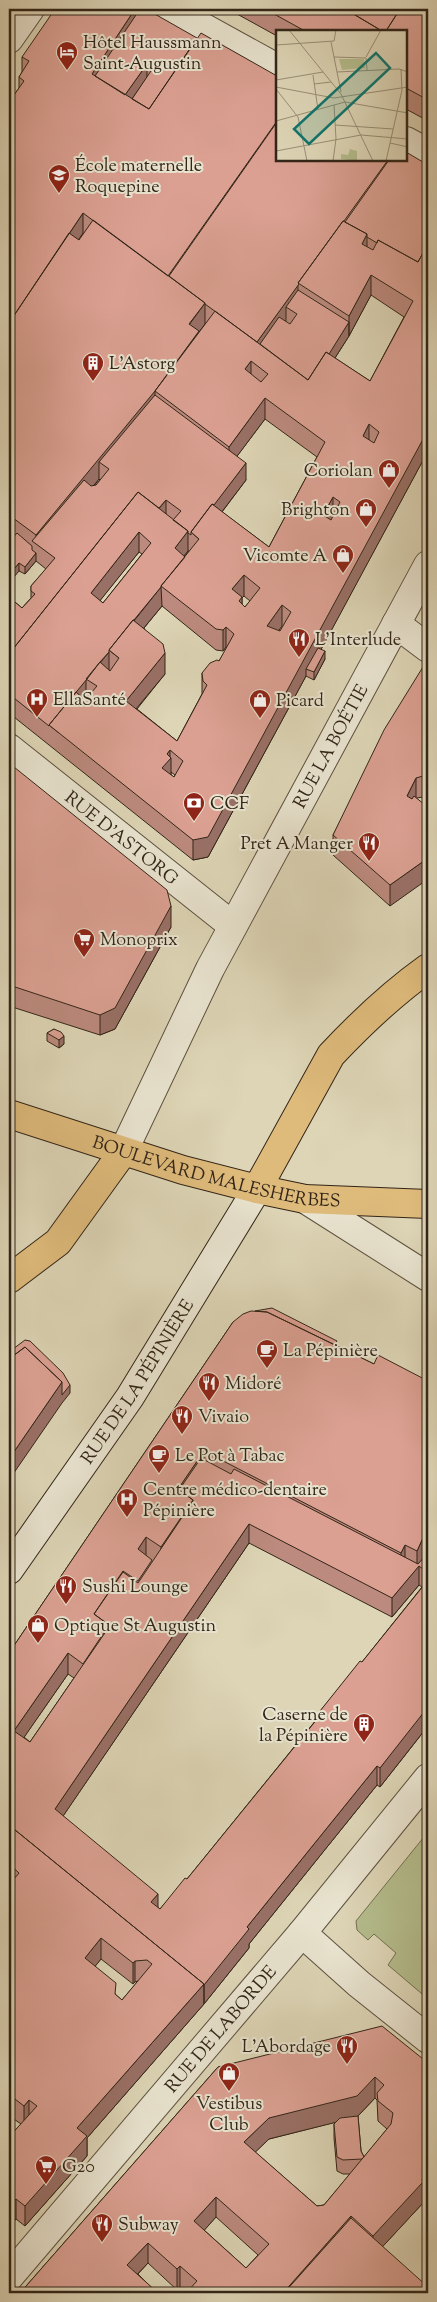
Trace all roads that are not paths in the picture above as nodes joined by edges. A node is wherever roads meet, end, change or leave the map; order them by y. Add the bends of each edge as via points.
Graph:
1 (30, 9) edge
2 (170, 9) edge
3 (9, 39) edge
4 (276, 67) edge
5 (407, 141) edge
6 (428, 153) edge
7 (428, 565) edge
8 (396, 624) junction
9 (428, 648) edge
10 (9, 748) edge
11 (233, 926) junction
12 (428, 968) edge
13 (9, 1114) edge
14 (123, 1152) junction
15 (257, 1189) junction
16 (305, 1199) junction
17 (428, 1204) edge
18 (428, 1277) edge
19 (9, 1279) edge
20 (9, 1570) edge
21 (428, 1778) edge
22 (302, 1933) junction
23 (428, 2039) edge
24 (9, 2277) edge

1 - 3 street
2 - 4 street
5 - 6 street
7 - 8 street, RUE LA BOÉTIE
8 - 9 street
8 - 11 street, RUE LA BOÉTIE
10 - 11 street, RUE D'ASTORG
11 - 14 street, RUE LA BOÉTIE
12 - 15 main road via 404,985 331,1055
13 - 14 main road, BOULEVARD MALESHERBES
14 - 15 main road, BOULEVARD MALESHERBES
14 - 19 main road via 58,1242
15 - 16 main road, BOULEVARD MALESHERBES
15 - 20 street, RUE DE LA PÉPINIÈRE via 130,1397
16 - 17 main road, BOULEVARD MALESHERBES
16 - 18 street
21 - 22 street, RUE DE LABORDE
22 - 23 street
22 - 24 street, RUE DE LABORDE

